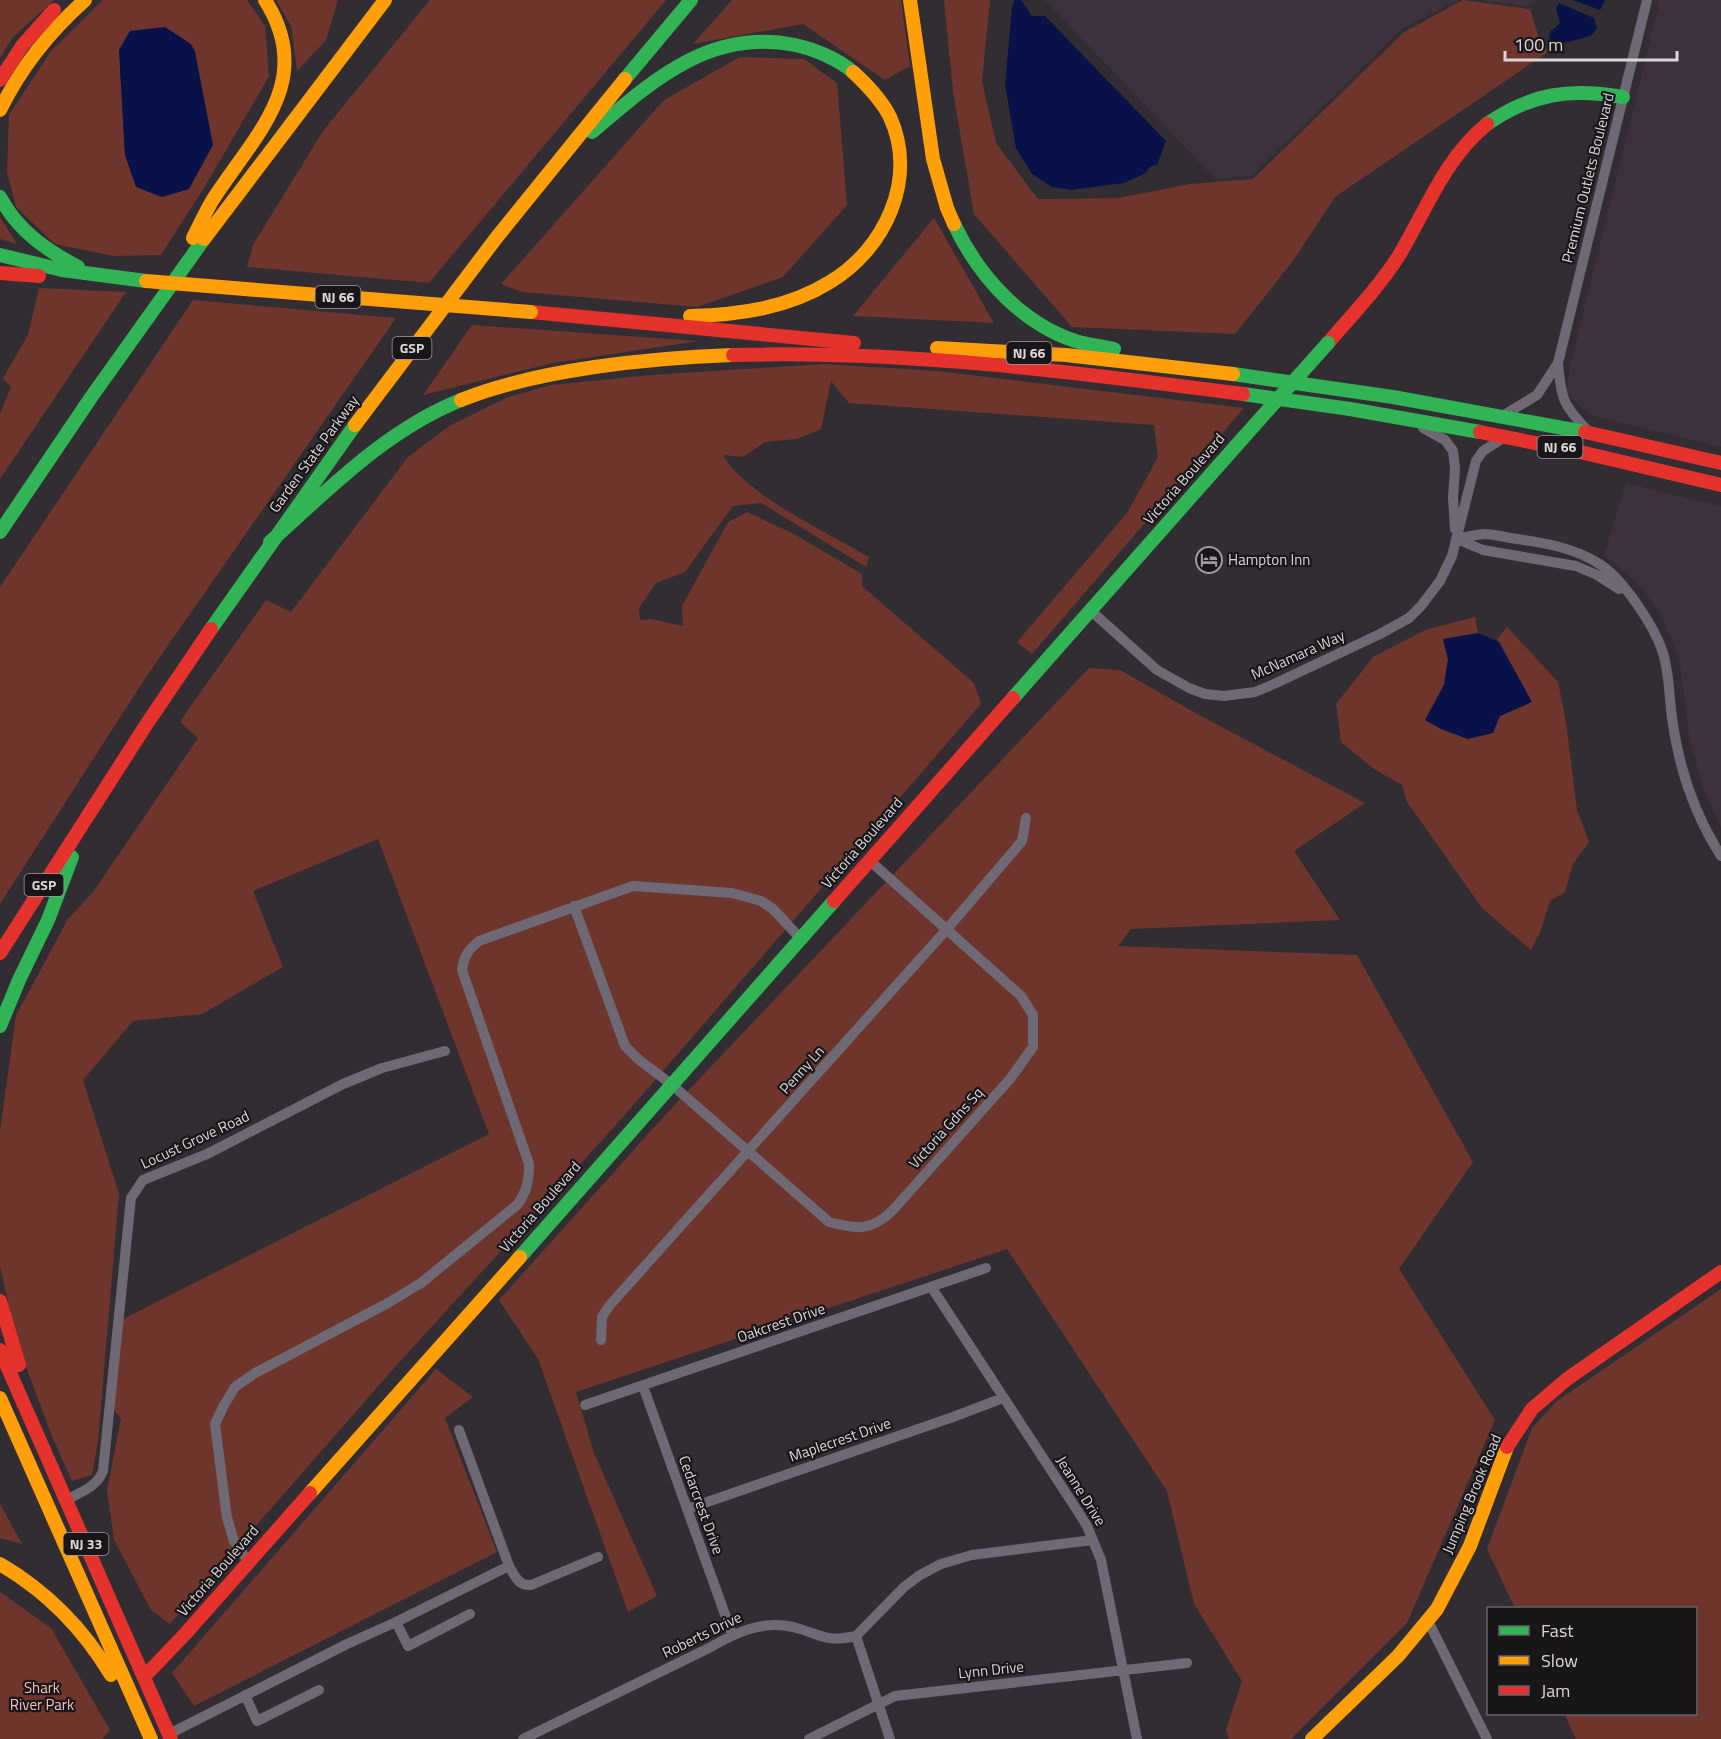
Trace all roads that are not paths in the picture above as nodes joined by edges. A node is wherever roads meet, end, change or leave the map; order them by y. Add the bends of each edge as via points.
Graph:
1 (64, 0) edge
2 (85, 0) edge
3 (265, 0) edge
4 (385, 0) edge
5 (691, 0) edge
6 (910, 0) edge
7 (1647, 0) edge
8 (0, 80) edge
9 (1623, 97) junction
10 (0, 110) edge
11 (559, 159) junction
12 (0, 198) edge
13 (0, 255) edge
14 (0, 273) edge
15 (91, 277) junction
16 (164, 295) junction
17 (645, 322) junction
18 (903, 348) junction
19 (975, 363) junction
20 (1558, 363) junction
21 (1340, 389) junction
22 (1503, 416) junction
23 (1398, 417) junction
24 (1591, 433) junction
25 (1506, 436) junction
26 (1721, 463) edge
27 (1721, 485) edge
28 (0, 531) edge
29 (1456, 538) junction
30 (270, 542) junction
31 (1629, 595) junction
32 (1090, 610) junction
33 (87, 817) junction
34 (1026, 818) dead end
35 (1721, 856) edge
36 (869, 860) junction
37 (574, 906) junction
38 (947, 929) junction
39 (801, 939) junction
40 (0, 953) edge
41 (0, 1026) edge
42 (445, 1051) dead end
43 (671, 1084) junction
44 (749, 1152) junction
45 (986, 1268) dead end
46 (1721, 1272) edge
47 (932, 1288) junction
48 (0, 1301) edge
49 (601, 1340) dead end
50 (0, 1350) edge
51 (643, 1386) junction
52 (0, 1398) edge
53 (1003, 1398) junction
54 (585, 1405) dead end
55 (459, 1430) dead end
56 (45, 1451) junction
57 (66, 1500) junction
58 (687, 1509) junction
59 (1094, 1540) junction
60 (598, 1557) dead end
61 (249, 1561) junction
62 (0, 1564) edge
63 (509, 1566) junction
64 (470, 1614) dead end
65 (1428, 1621) junction
66 (396, 1622) junction
67 (732, 1634) junction
68 (856, 1636) junction
69 (1187, 1663) dead end
70 (1123, 1670) junction
71 (144, 1677) junction
72 (319, 1690) dead end
73 (245, 1695) junction
74 (878, 1703) junction
75 (149, 1735) edge
76 (170, 1736) edge
77 (523, 1739) edge
78 (809, 1739) edge
79 (890, 1739) edge
80 (1137, 1739) edge
81 (1312, 1739) edge
82 (1487, 1739) edge

1 - 8 main road via 31,35
2 - 10 main road via 33,54
3 - 16 main road via 280,27 285,48 280,87 261,128 211,204
4 - 16 main road
5 - 11 main road, Garden State Parkway / GSP
6 - 21 main road via 941,191 971,256 1016,308 1041,327 1099,348 1262,367
7 - 9 street, Premium Outlets Boulevard
9 - 20 street, Premium Outlets Boulevard
9 - 32 main road, Victoria Boulevard, bridge via 1588,91 1545,95 1509,110 1478,132 1453,160 1382,282
11 - 17 main road via 670,71 711,50 743,43 790,45 834,59 865,81 887,110 899,152 896,195 880,235 848,270 813,291 772,307
11 - 30 main road, Garden State Parkway / GSP via 392,375
12 - 15 main road via 12,219 33,241
13 - 15 main road, NJ 66
14 - 15 main road, NJ 66
15 - 17 main road, NJ 66, bridge
16 - 28 main road
17 - 18 main road, NJ 66
18 - 19 main road, NJ 66
18 - 21 main road, NJ 66 via 975,348 1153,364
19 - 23 main road, NJ 66 via 1198,388
19 - 30 main road via 827,354 720,355 606,366 498,388 451,404 400,432
20 - 22 street, Premium Outlets Boulevard via 1537,395
20 - 24 street, Premium Outlets Boulevard via 1565,404
21 - 22 main road, NJ 66
22 - 24 main road, NJ 66
23 - 25 main road, NJ 66
23 - 29 street, McNamara Way via 1438,435 1453,452
24 - 26 main road, NJ 66
25 - 27 main road, NJ 66
25 - 29 street, McNamara Way via 1476,460
29 - 31 street via 1483,550 1576,566
29 - 31 street via 1485,534 1569,550 1608,571
29 - 32 street, McNamara Way via 1440,581 1409,618 1255,692 1215,695 1182,685 1157,670
30 - 33 main road, Garden State Parkway / GSP
31 - 35 street via 1659,642 1684,774
32 - 36 main road, Victoria Boulevard
33 - 40 main road, Garden State Parkway / GSP
33 - 41 main road via 48,920
34 - 38 street, Penny Ln via 1022,842
36 - 38 street, Victoria Gdns Sq
36 - 39 main road, Victoria Boulevard
37 - 39 street via 633,886 732,893 761,901
37 - 43 street, Victoria Gdns Sq via 625,1046
37 - 61 street via 479,941 464,958 462,970 529,1164 525,1194 517,1205 421,1283 255,1373 235,1387 224,1405 215,1424 227,1518 234,1541
38 - 44 street, Penny Ln
38 - 44 street, Victoria Gdns Sq via 1021,996 1033,1015 1033,1047 1002,1088 893,1210 882,1221 867,1227 829,1222
39 - 43 main road, Victoria Boulevard
42 - 57 street, Locust Grove Road via 382,1068 343,1084 207,1154 143,1180 137,1187 131,1198 103,1471 94,1485
43 - 44 street, Victoria Gdns Sq
43 - 61 main road, Victoria Boulevard
44 - 49 street, Penny Ln via 609,1306 602,1317
45 - 47 street, Oakcrest Drive
46 - 65 main road, Jumping Brook Road via 1574,1374 1532,1409 1506,1450 1470,1546
47 - 51 street, Oakcrest Drive
47 - 53 street, Jeanne Drive
48 - 56 main road
50 - 56 main road, NJ 33
51 - 54 street, Oakcrest Drive
51 - 58 street, Cedarcrest Drive
52 - 75 main road, NJ 33
53 - 58 street, Maplecrest Drive
53 - 59 street, Jeanne Drive
55 - 63 street
56 - 57 main road, NJ 33
57 - 71 main road, NJ 33
58 - 67 street, Cedarcrest Drive
59 - 68 street via 972,1555 941,1564 904,1587
59 - 70 street, Jeanne Drive
60 - 63 street via 531,1585 517,1580
61 - 71 main road, Victoria Boulevard
62 - 75 main road via 40,1590 73,1621 101,1657
63 - 66 street
64 - 66 street via 408,1646
65 - 81 main road, Jumping Brook Road via 1398,1656
65 - 82 street
66 - 73 street
67 - 68 street, Roberts Drive via 777,1624 817,1637
67 - 77 street, Roberts Drive
68 - 74 street
69 - 70 street, Lynn Drive
70 - 74 street, Lynn Drive via 904,1694
70 - 80 street, Jeanne Drive
71 - 76 main road, NJ 33
72 - 73 street via 258,1721
73 - 76 street
74 - 78 street, Lynn Drive
74 - 79 street

